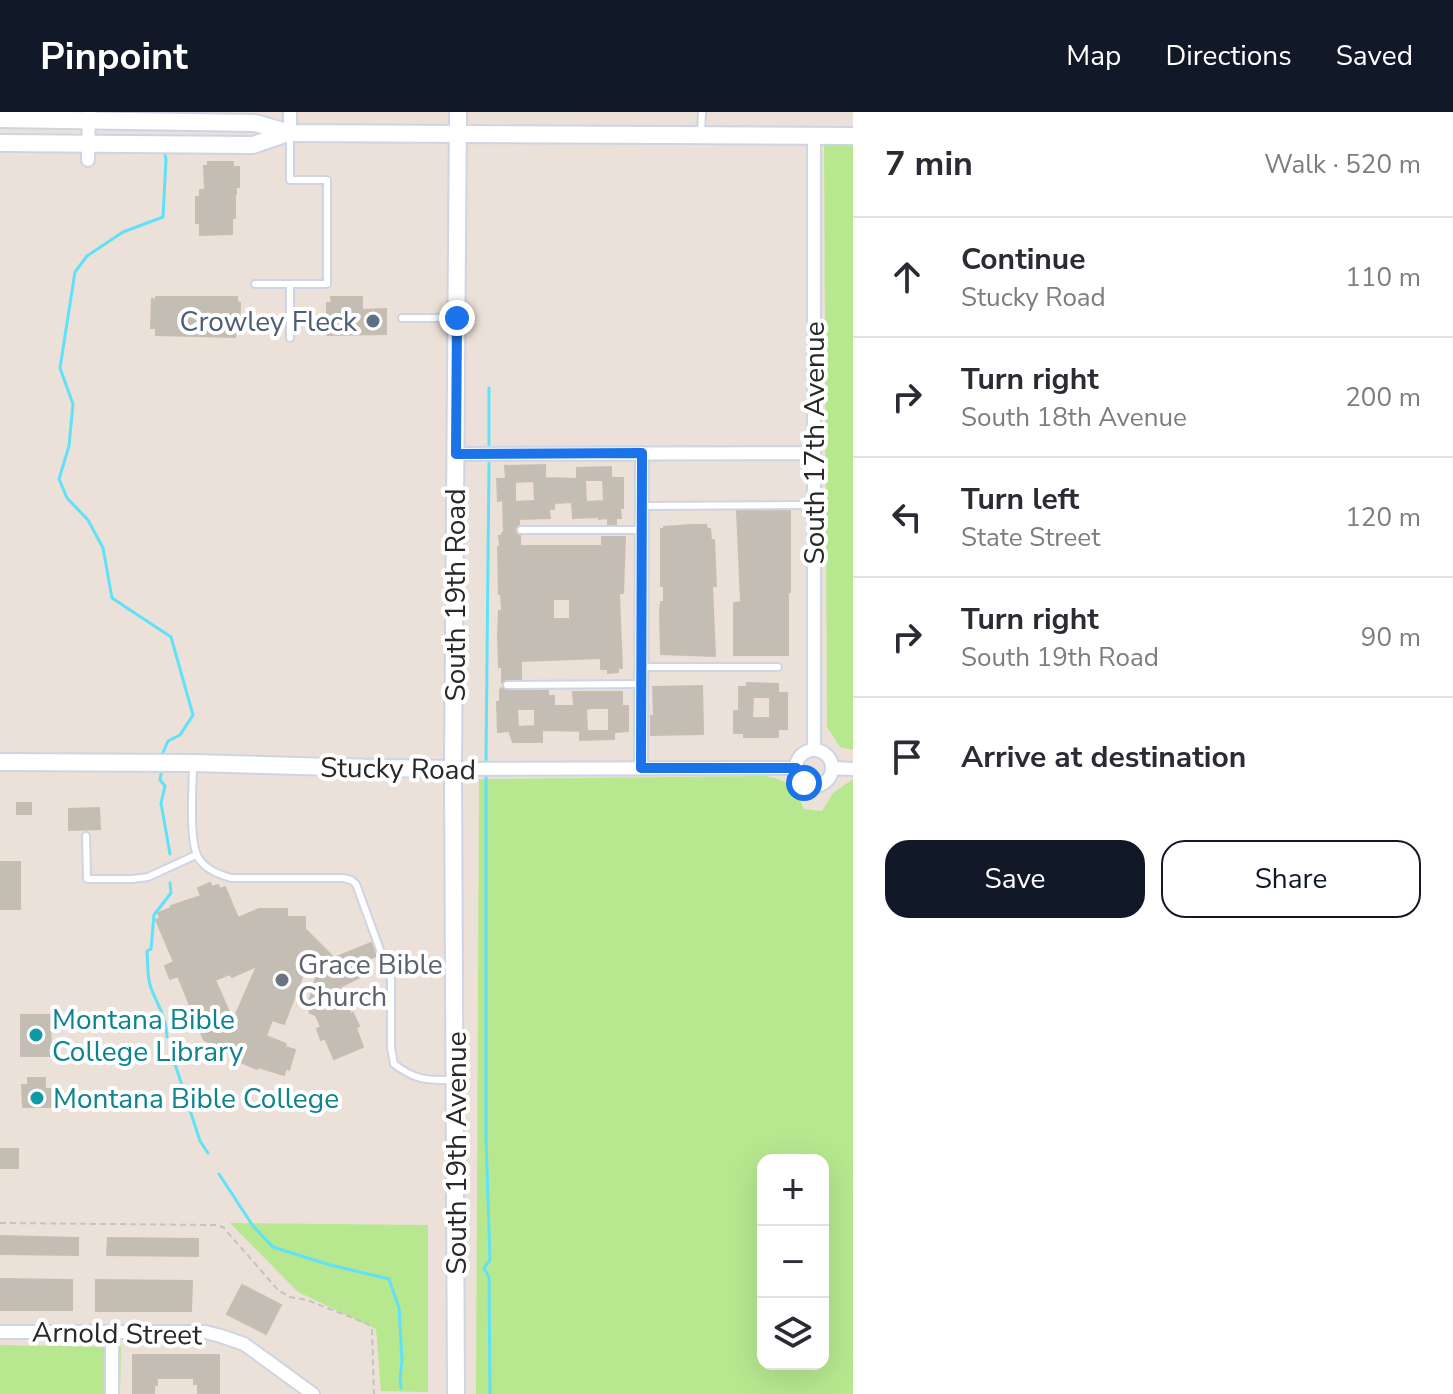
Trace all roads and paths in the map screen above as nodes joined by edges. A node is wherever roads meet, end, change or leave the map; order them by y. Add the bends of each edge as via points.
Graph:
1 (290, 112) edge
2 (458, 112) edge
3 (702, 112) edge
4 (89, 116) edge
5 (0, 119) edge
6 (214, 122) junction
7 (290, 133) junction
8 (457, 134) junction
9 (701, 136) junction
10 (814, 136) junction
11 (853, 136) edge
12 (0, 137) edge
13 (0, 143) edge
14 (88, 152) junction
15 (255, 284) dead end
16 (290, 284) junction
17 (402, 318) dead end
18 (457, 318) junction
19 (290, 338) dead end
20 (642, 453) junction
21 (814, 453) junction
22 (456, 454) junction
23 (814, 505) junction
24 (642, 506) junction
25 (521, 530) dead end
26 (642, 530) junction
27 (642, 667) junction
28 (778, 667) dead end
29 (641, 684) junction
30 (507, 685) dead end
31 (814, 750) junction
32 (0, 762) edge
33 (193, 763) junction
34 (641, 768) junction
35 (796, 768) junction
36 (832, 768) junction
37 (453, 769) junction
38 (853, 769) edge
39 (86, 836) dead end
40 (196, 855) junction
41 (456, 1080) junction
42 (0, 1223) edge
43 (0, 1332) edge
44 (112, 1332) junction
45 (112, 1394) edge
46 (313, 1394) edge
47 (374, 1394) edge
48 (456, 1394) edge

1 - 7 street
2 - 8 main road
3 - 9 lane
4 - 5 main road
4 - 6 main road
4 - 12 main road via 70,130
4 - 14 street
6 - 7 main road via 255,123
6 - 14 main road via 136,125 107,132
7 - 8 main road
7 - 14 main road via 253,145 166,144
7 - 16 lane via 290,180 327,180 327,284
8 - 9 main road
8 - 18 main road, South 19th Road
9 - 10 main road
10 - 11 main road
10 - 21 street, South 17th Avenue
13 - 14 main road
15 - 16 lane
16 - 19 lane
17 - 18 lane
18 - 22 main road, South 19th Road
20 - 21 street
20 - 22 street
20 - 24 street
21 - 23 street, South 17th Avenue
22 - 37 main road, South 19th Road
23 - 24 lane
23 - 31 street, South 17th Avenue
24 - 26 street
25 - 26 lane
26 - 27 street
27 - 28 lane
27 - 29 street
29 - 30 lane
29 - 34 street
31 - 35 street via 801,756
31 - 36 street via 826,755
32 - 33 main road, Stucky Road
33 - 37 main road, Stucky Road
33 - 40 lane
34 - 35 street, Stucky Road
34 - 37 street, Stucky Road
35 - 36 street, Stucky Road via 804,783 816,786 827,781
36 - 38 street, Stucky Road
37 - 41 main road, South 19th Avenue
39 - 40 lane via 87,879 148,877
40 - 41 lane via 216,874 231,878 343,878 356,884 391,980 394,1064 424,1080
41 - 48 main road, South 19th Avenue
42 - 47 path via 223,1227 278,1290 368,1324
43 - 44 street, Arnold Street
44 - 45 street
44 - 46 street, Arnold Street via 221,1336 244,1344

